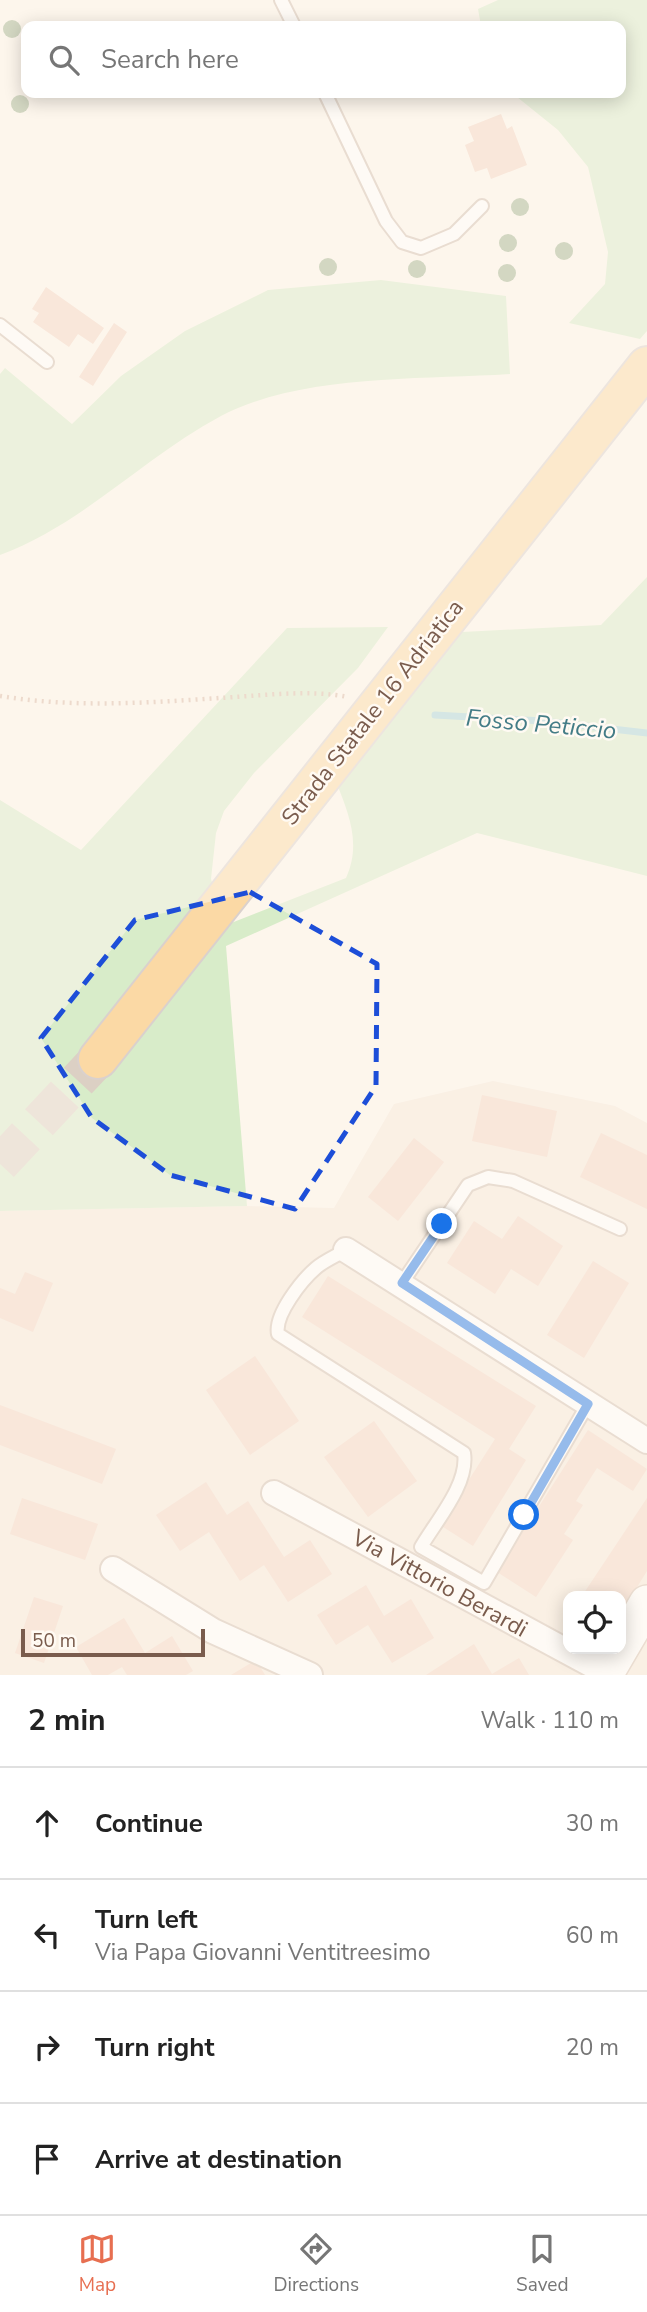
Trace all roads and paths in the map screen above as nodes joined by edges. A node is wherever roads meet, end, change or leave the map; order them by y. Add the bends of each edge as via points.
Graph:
1 (281, 0) edge
2 (292, 21) edge
3 (327, 98) edge
4 (482, 206) dead end
5 (0, 325) edge
6 (47, 362) dead end
7 (647, 366) edge
8 (0, 696) edge
9 (379, 704) junction
10 (98, 1059) tunnel mouth
11 (620, 1229) dead end
12 (345, 1250) joint
13 (402, 1283) junction
14 (588, 1404) junction
15 (647, 1441) edge
16 (274, 1493) dead end
17 (113, 1569) dead end
18 (647, 1604) edge
19 (606, 1674) edge
20 (310, 1675) edge

1 - 2 lane
3 - 4 lane via 387,221 402,242 421,248 454,233
5 - 6 lane
7 - 9 main road, Strada Statale 16 Adriatica
8 - 9 path via 48,704 328,695
9 - 10 main road, Strada Statale 16 Adriatica
11 - 13 lane via 513,1181 488,1177 468,1185
12 - 13 street
12 - 14 lane via 316,1268 281,1312 278,1334 464,1453 460,1480 421,1547 484,1583
13 - 14 street
14 - 15 street
16 - 19 street, Via Vittorio Berardi
17 - 20 street via 213,1631
18 - 19 street, Via Vittorio Berardi

